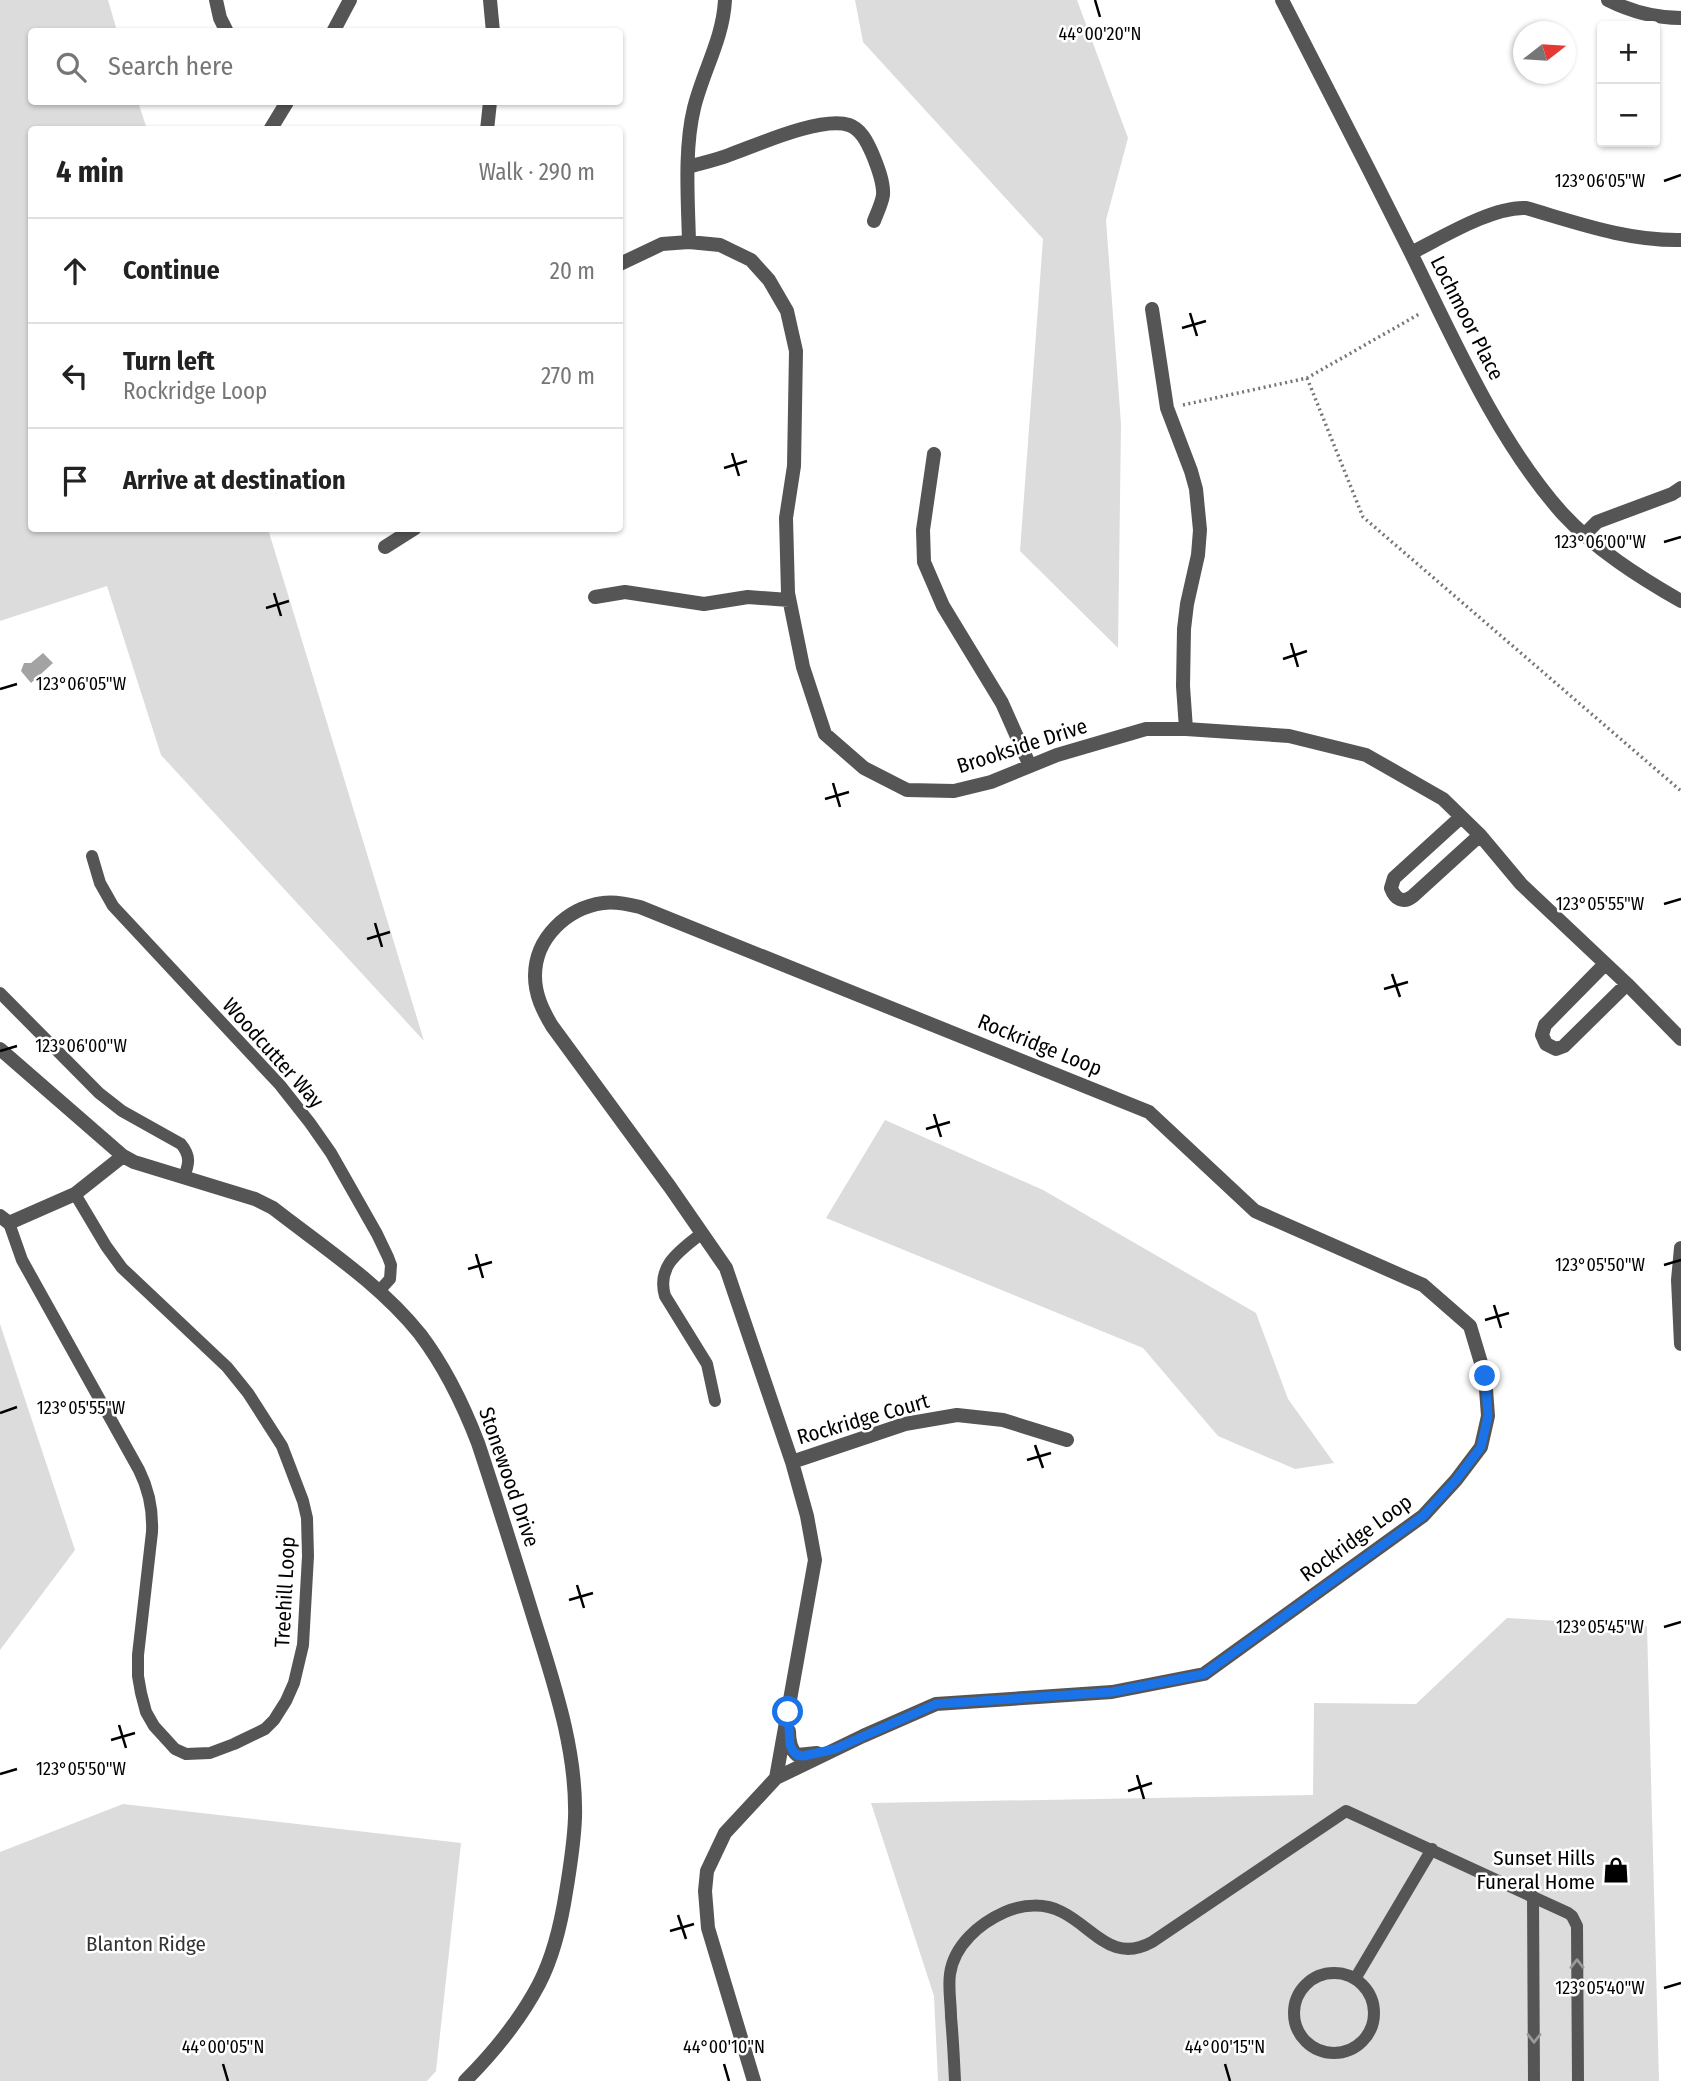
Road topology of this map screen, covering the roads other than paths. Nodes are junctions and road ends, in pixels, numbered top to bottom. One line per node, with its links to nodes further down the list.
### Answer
1 (216, 0): 8 (street)
2 (350, 0): 9 (street)
3 (490, 0): 10 (street)
4 (725, 0): 15 (street)
5 (1282, 0): 19 (street, Lochmoor Place)
6 (1608, 0): 7 (street)
7 (1681, 18)
8 (225, 28)
9 (335, 28)
10 (492, 28)
11 (285, 105): 13 (street)
12 (490, 105): 14 (street)
13 (272, 126)
14 (487, 126)
15 (688, 167): 16 (street); 18 (street)
16 (874, 220)
17 (1681, 240): 19 (street)
18 (689, 242): 20 (street, Brookside Drive); 28 (street, Brookside Drive)
19 (1411, 253): 25 (street, Lochmoor Place)
20 (623, 263)
21 (1152, 309): 30 (street)
22 (934, 454): 31 (street)
23 (1681, 488): 25 (street)
24 (409, 532): 26 (street)
25 (1586, 534): 29 (street, Lochmoor Place)
26 (385, 547)
27 (595, 597): 28 (street)
28 (789, 600): 31 (street, Brookside Drive)
29 (1681, 601)
30 (1186, 729): 31 (street, Brookside Drive); 32 (street, Brookside Drive)
31 (1030, 766)
32 (1461, 817): 33 (street, Brookside Drive); 33 (street)
33 (1480, 835): 35 (street, Brookside Drive)
34 (92, 856): 46 (lane, Woodcutter Way)
35 (1605, 964): 36 (street, Brookside Drive); 36 (street)
36 (1627, 984): 38 (street, Brookside Drive)
37 (0, 993): 41 (lane)
38 (1681, 1039)
39 (0, 1049): 40 (street, Stonewood Drive)
40 (123, 1156): 41 (street, Stonewood Drive); 42 (street)
41 (184, 1177): 46 (street, Stonewood Drive)
42 (75, 1194): 43 (street); 43 (lane, Treehill Loop)
43 (5, 1219)
44 (702, 1233): 48 (lane); 50 (street, Rockridge Loop); 52 (street, Rockridge Loop)
45 (1681, 1248): 47 (street)
46 (379, 1291): 57 (street, Stonewood Drive)
47 (1681, 1344)
48 (715, 1401)
49 (1067, 1440): 50 (street, Rockridge Court)
50 (792, 1462): 51 (street, Rockridge Loop)
51 (788, 1712): 52 (street); 53 (street, Rockridge Loop)
52 (835, 1749): 53 (street, Rockridge Loop)
53 (776, 1777): 58 (street)
54 (1432, 1849): 55 (lane); 56 (lane); 59 (lane)
55 (1533, 1896): 60 (lane, one-way to 60); 61 (lane, one-way to 55)
56 (1354, 1979): 56 (lane)
57 (465, 2081)
58 (754, 2081)
59 (955, 2081)
60 (1534, 2081)
61 (1578, 2081)

